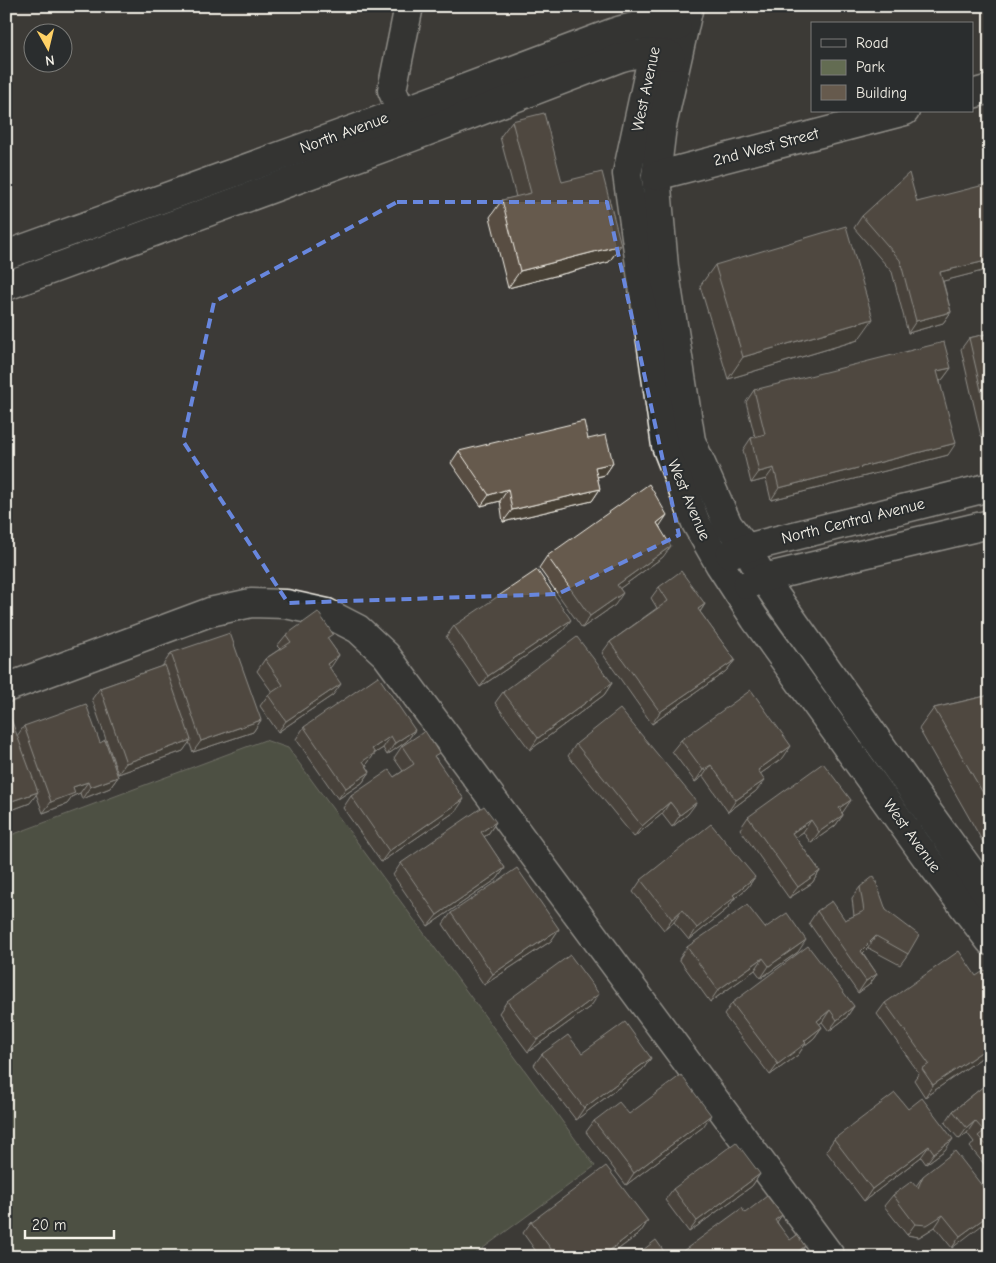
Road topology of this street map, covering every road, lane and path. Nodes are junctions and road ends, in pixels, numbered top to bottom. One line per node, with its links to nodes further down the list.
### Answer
1 (409, 6): 6 (street)
2 (674, 16): 3 (street, West Avenue); 6 (street, North Avenue)
3 (665, 55): 8 (street, North Avenue); 9 (street, West Avenue); 15 (street, West Avenue)
4 (990, 89): 5 (street)
5 (974, 93)
6 (402, 112): 8 (street); 10 (street, North Avenue)
7 (901, 112): 9 (street, 2nd West Street)
8 (412, 137): 11 (street, North Avenue)
9 (656, 176): 14 (street, West Avenue)
10 (6, 255)
11 (6, 286)
12 (990, 487): 14 (street, North Central Avenue)
13 (990, 524): 16 (street, North Central Avenue)
14 (746, 548): 15 (street, North Central Avenue); 16 (street, West Avenue)
15 (716, 558): 17 (street, West Avenue)
16 (763, 578): 17 (street, North Central Avenue); 19 (street, West Avenue)
17 (736, 590): 20 (street, West Avenue)
18 (6, 688): 21 (street)
19 (990, 898)
20 (990, 941)
21 (831, 1257)

